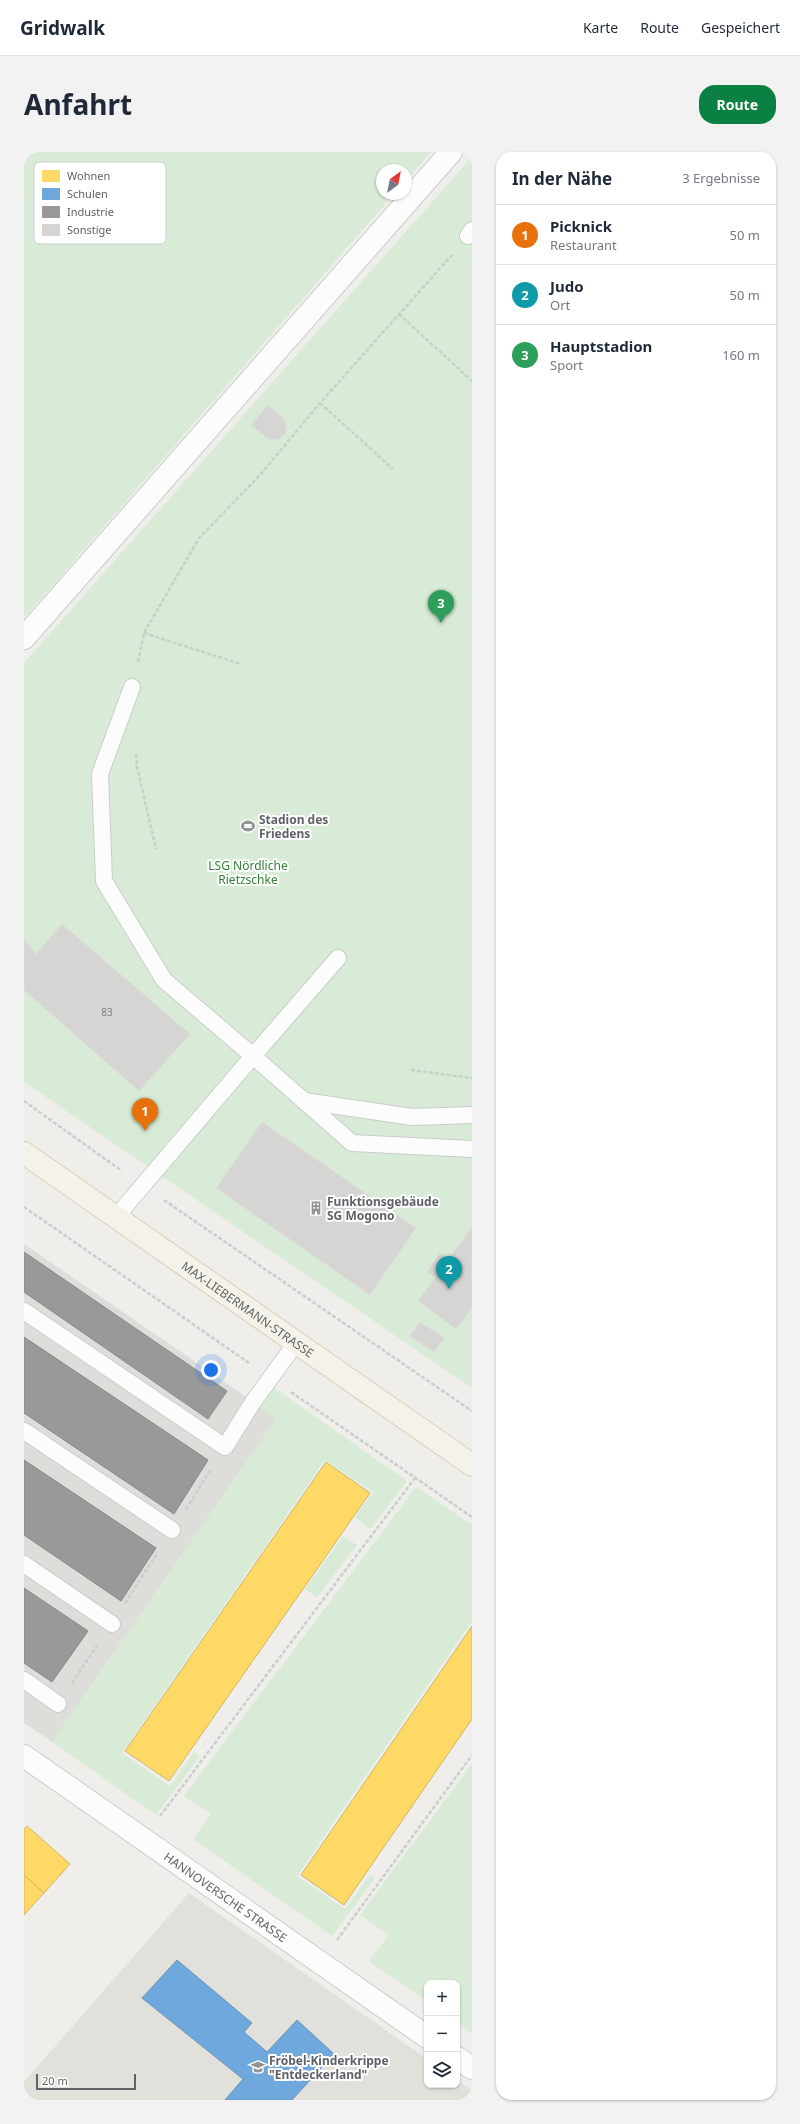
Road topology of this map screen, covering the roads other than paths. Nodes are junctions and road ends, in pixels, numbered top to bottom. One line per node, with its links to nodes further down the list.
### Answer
1 (451, 152): 2 (street)
2 (24, 638)
3 (132, 687): 5 (lane)
4 (338, 958): 5 (lane)
5 (253, 1056): 6 (lane); 10 (lane)
6 (304, 1101): 7 (lane); 8 (lane)
7 (472, 1115)
8 (472, 1149)
9 (24, 1153): 10 (main road, MAX-LIEBERMANN-STRASSE)
10 (116, 1217): 12 (main road, MAX-LIEBERMANN-STRASSE)
11 (24, 1310): 12 (lane)
12 (296, 1343): 14 (main road, MAX-LIEBERMANN-STRASSE)
13 (24, 1431): 15 (lane)
14 (472, 1465)
15 (172, 1530)
16 (24, 1564): 17 (lane)
17 (112, 1624)
18 (24, 1680): 19 (lane)
19 (58, 1704)
20 (24, 1756): 21 (street, HANNOVERSCHE STRASSE)
21 (424, 2035)
22 (460, 2060): 23 (street)
23 (472, 2068)

